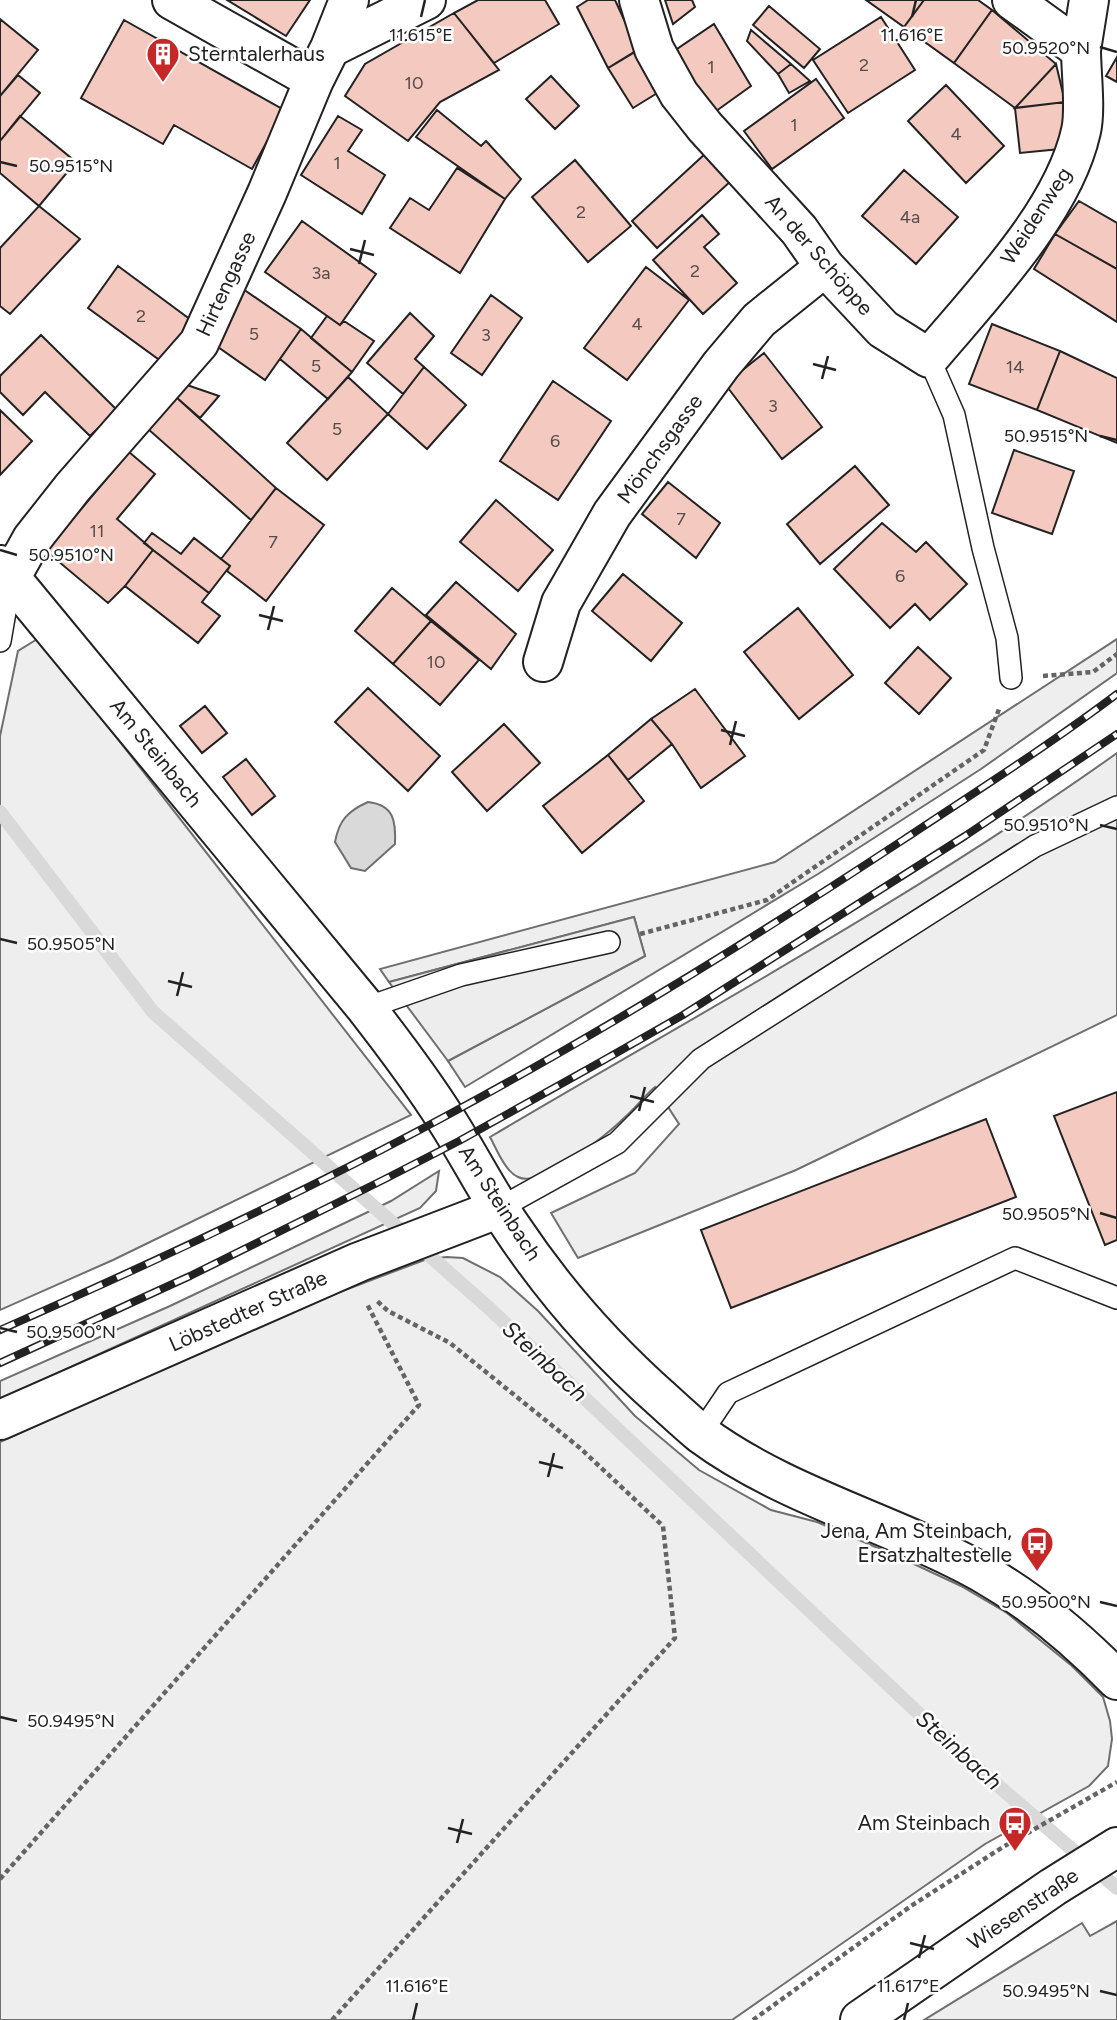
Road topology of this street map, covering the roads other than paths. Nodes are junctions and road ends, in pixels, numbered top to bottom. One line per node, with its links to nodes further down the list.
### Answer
1 (172, 0): 8 (street)
2 (349, 0): 8 (street, Hirtengasse)
3 (426, 0): 8 (street)
4 (639, 0): 9 (street, An der Schöppe)
5 (1089, 0): 7 (street, Weidenweg)
6 (1016, 1): 7 (street)
7 (1081, 50): 10 (street, Weidenweg)
8 (322, 64): 11 (street, Hirtengasse)
9 (825, 267): 10 (street, An der Schöppe); 13 (street, Mönchsgasse)
10 (929, 358): 14 (lane)
11 (6, 571): 12 (lane); 17 (street, Am Steinbach)
12 (0, 641)
13 (543, 663)
14 (1011, 678)
15 (1117, 807): 18 (lane)
16 (608, 942): 17 (lane)
17 (366, 1008): 18 (street, Am Steinbach)
18 (499, 1208): 20 (street, Löbstedter Straße); 21 (street, Am Steinbach)
19 (1117, 1298): 21 (lane)
20 (0, 1420)
21 (701, 1433): 22 (street, Am Steinbach)
22 (1117, 1680)
23 (1113, 1849): 24 (street, Wiesenstraße)
24 (860, 2020)

